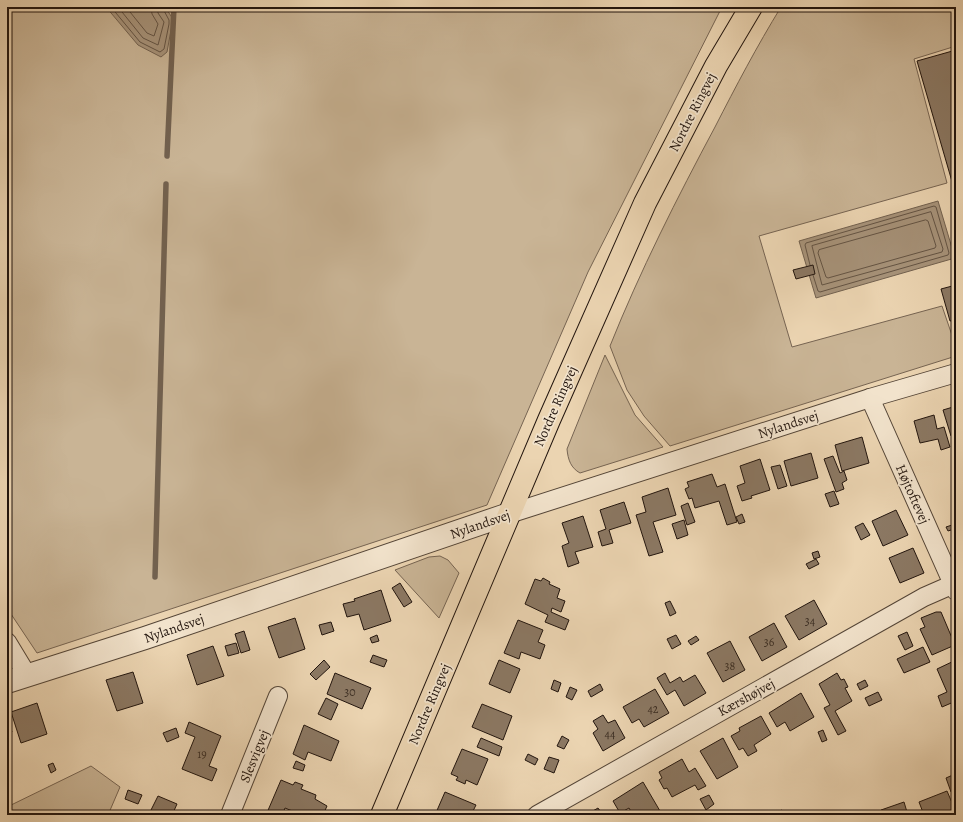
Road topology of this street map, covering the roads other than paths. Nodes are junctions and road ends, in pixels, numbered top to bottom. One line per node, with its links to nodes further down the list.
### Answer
1 (751, 7): 4 (main road, Nordre Ringvej)
2 (956, 373): 3 (street, Nylandsvej)
3 (870, 398): 4 (street, Nylandsvej); 5 (street, Højtoftevej)
4 (509, 514): 7 (street, Nylandsvej); 11 (main road, Nordre Ringvej)
5 (955, 586): 12 (street, Kærshøjvej)
6 (7, 642): 7 (street)
7 (28, 675): 8 (street, Nylandsvej)
8 (7, 682)
9 (278, 696): 10 (street, Slesvigvej)
10 (230, 815)
11 (382, 815)
12 (537, 815)

